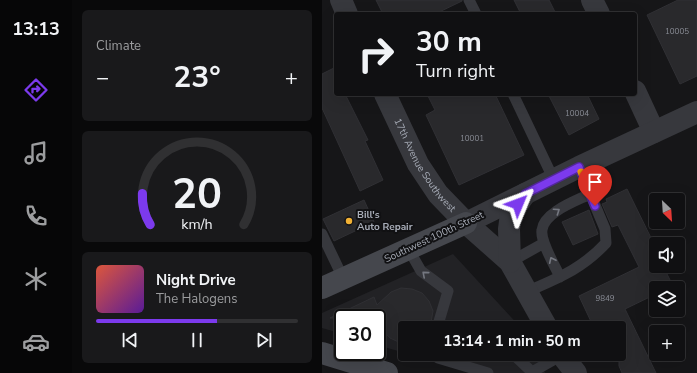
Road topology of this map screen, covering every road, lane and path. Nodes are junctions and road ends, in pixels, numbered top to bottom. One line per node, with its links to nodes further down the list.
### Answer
1 (341, 0): 4 (street)
2 (469, 0): 5 (lane)
3 (592, 0): 6 (street)
4 (346, 12)
5 (475, 12)
6 (598, 12)
7 (637, 95): 11 (street)
8 (386, 96): 16 (street, 17th Avenue Southwest)
9 (514, 96): 13 (lane)
10 (697, 112): 11 (street, Southwest 100th Street)
11 (654, 132): 12 (street, Southwest 100th Street)
12 (579, 167): 13 (street, Southwest 100th Street); 15 (lane)
13 (554, 180): 14 (street, Southwest 100th Street)
14 (525, 194): 16 (street, Southwest 100th Street); 20 (street, 17th Avenue Southwest)
15 (590, 194): 18 (lane, one-way to 15); 21 (lane)
16 (466, 223): 19 (street, Southwest 100th Street); 20 (street, 17th Avenue Southwest)
17 (322, 234): 22 (lane)
18 (544, 243): 20 (lane); 21 (lane, one-way to 18)
19 (409, 250): 22 (street, Southwest 100th Street); 25 (lane, one-way to 19)
20 (510, 262): 24 (street, 17th Avenue Southwest)
21 (560, 277): 24 (lane)
22 (343, 278): 23 (street, Southwest 100th Street)
23 (322, 288)
24 (526, 292): 26 (street, 17th Avenue Southwest)
25 (439, 321)
26 (543, 321)
27 (322, 353): 31 (street)
28 (448, 361): 33 (lane)
29 (520, 361): 34 (lane)
30 (561, 361): 34 (lane); 35 (street)
31 (366, 370): 32 (street)
32 (387, 373)
33 (488, 373)
34 (531, 373)
35 (576, 373)

